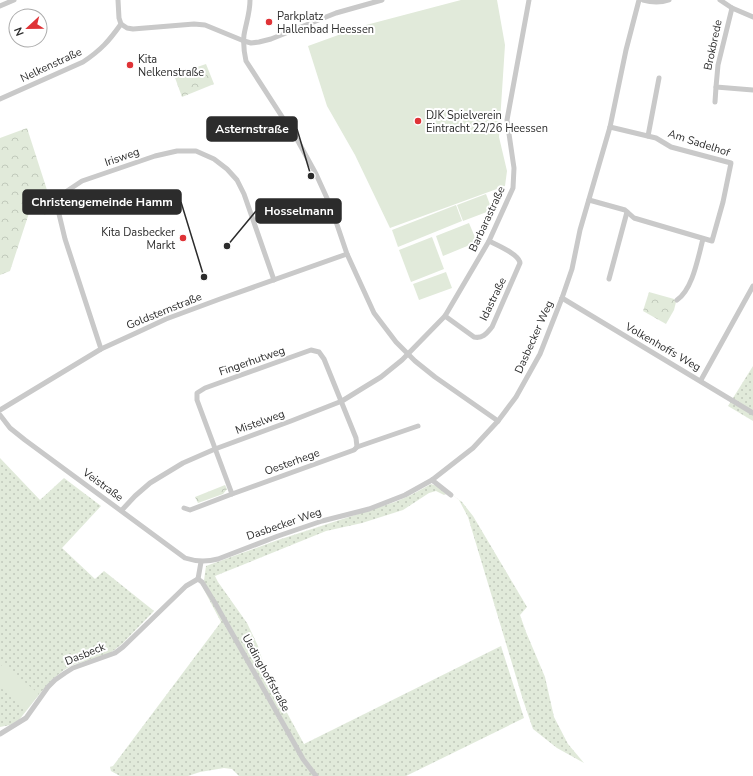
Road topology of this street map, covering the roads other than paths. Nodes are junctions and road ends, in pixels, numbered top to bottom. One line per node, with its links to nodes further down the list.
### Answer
1 (14, 0): 10 (street)
2 (118, 0): 13 (street)
3 (250, 0): 14 (street)
4 (382, 0): 14 (street)
5 (529, 0): 25 (street, Barbarastraße)
6 (638, 0): 20 (street, Dasbecker Weg)
7 (643, 0): 8 (street)
8 (669, 0)
9 (720, 0): 11 (street)
10 (0, 6)
11 (732, 8): 12 (street); 16 (street, Brokbrede)
12 (753, 17)
13 (121, 24): 14 (street); 18 (street, Nelkenstraße)
14 (244, 41): 26 (street)
15 (660, 78): 21 (street)
16 (716, 87): 17 (street, Brokbrede); 19 (street, Brokbrede)
17 (753, 90)
18 (0, 99)
19 (715, 102)
20 (610, 127): 21 (street, Am Sadelhof); 22 (street, Dasbecker Weg)
21 (648, 136): 24 (street, Am Sadelhof)
22 (589, 200): 23 (street); 30 (street, Dasbecker Weg)
23 (627, 212): 24 (street); 27 (street)
24 (703, 239): 31 (street)
25 (489, 241): 32 (street, Barbarastraße); 32 (street, Idastraße)
26 (348, 254): 28 (street, Goldsternstraße); 34 (street)
27 (609, 279)
28 (274, 280): 33 (street, Goldsternstraße); 33 (street, Irisweg)
29 (753, 286): 35 (street)
30 (562, 298): 35 (street, Volkenhoffs Weg); 40 (street, Dasbecker Weg)
31 (677, 300)
32 (445, 316): 34 (street, Barbarastraße)
33 (101, 349): 37 (street, Goldsternstraße)
34 (408, 354): 36 (street, Mistelweg); 40 (street)
35 (701, 380): 38 (street, Volkenhoffs Weg)
36 (342, 401): 42 (street); 43 (street, Mistelweg); 43 (street, Fingerhutweg)
37 (0, 410)
38 (753, 413)
39 (0, 415): 48 (street, Veistraße)
40 (498, 421): 44 (street, Dasbecker Weg)
41 (418, 426): 42 (street, Oesterhege)
42 (357, 447): 45 (street, Oesterhege)
43 (215, 449): 45 (street); 48 (street, Mistelweg)
44 (432, 480): 46 (street); 49 (street, Dasbecker Weg)
45 (232, 494): 47 (street, Oesterhege)
46 (451, 495)
47 (184, 508)
48 (122, 510): 49 (street, Veistraße)
49 (200, 562): 50 (street)
50 (198, 579): 51 (street, Dasbeck); 53 (street, Uedinghoffstraße)
51 (2, 731): 52 (street, Dasbeck)
52 (0, 734)
53 (316, 776)

